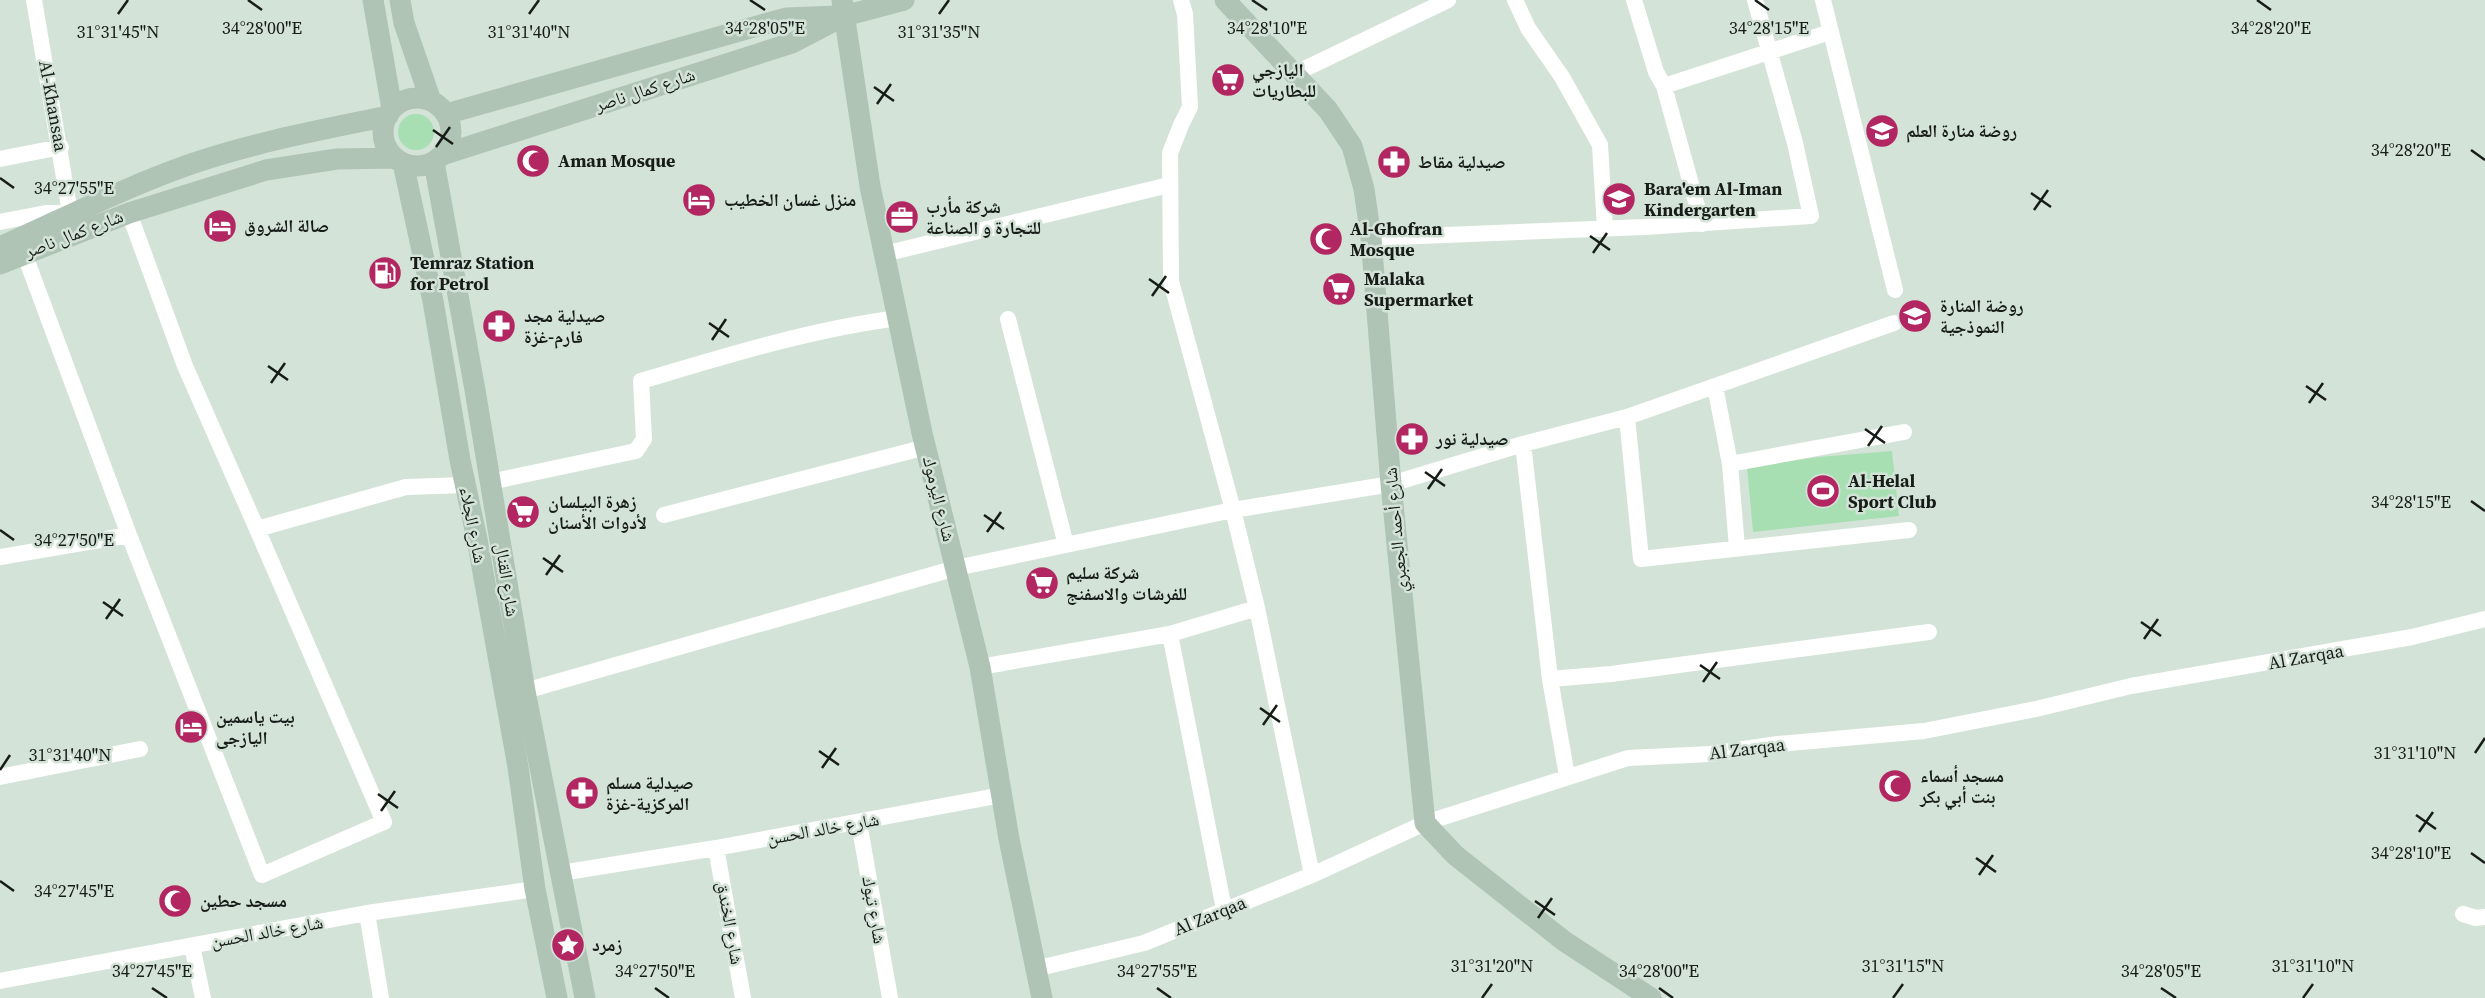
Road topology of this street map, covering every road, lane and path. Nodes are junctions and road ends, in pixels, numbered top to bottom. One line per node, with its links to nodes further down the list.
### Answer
1 (34, 0): 19 (street, Al-Khansaa)
2 (373, 0): 18 (street)
3 (400, 0): 17 (street)
4 (904, 0): 12 (street, شارع كمال ناصر)
5 (1181, 0): 23 (street)
6 (1225, 0): 15 (street, شارع أحمد الجعبري)
7 (1448, 0): 15 (street)
8 (1515, 0): 28 (street)
9 (1634, 0): 16 (street)
10 (1755, 0): 14 (street)
11 (1823, 0): 13 (street)
12 (843, 8): 17 (street, شارع كمال ناصر); 20 (street, شارع كمال ناصر); 32 (street, شارع اليرموك)
13 (1830, 32): 14 (street); 34 (street)
14 (1769, 50): 16 (street); 27 (street)
15 (1294, 75): 29 (street, شارع أحمد الجعبري)
16 (1664, 86): 27 (street)
17 (439, 108): 18 (street); 20 (street)
18 (390, 113): 22 (street); 24 (street, شارع كمال ناصر)
19 (61, 147): 21 (street); 24 (street, Al-Khansaa)
20 (438, 158): 22 (street); 44 (street, شارع القنال)
21 (0, 159)
22 (399, 160): 25 (street, شارع كمال ناصر); 46 (street, شارع الجلاء)
23 (1169, 185): 32 (street); 47 (street)
24 (70, 213): 26 (street); 30 (street, شارع كمال ناصر)
25 (129, 213): 31 (street, شارع كمال ناصر); 49 (street)
26 (0, 222)
27 (1702, 224): 28 (street)
28 (1605, 229): 29 (street)
29 (1371, 238): 45 (street, شارع أحمد الجعبري)
30 (0, 247)
31 (24, 253): 33 (street, شارع كمال ناصر); 51 (street)
32 (884, 254): 35 (street, شارع اليرموك)
33 (0, 264)
34 (1895, 290)
35 (899, 317): 42 (street, شارع اليرموك); 44 (street)
36 (1008, 319): 52 (street)
37 (1894, 323): 38 (street)
38 (1715, 386): 39 (street); 43 (street)
39 (1627, 417): 41 (street); 53 (street)
40 (1904, 432): 43 (street)
41 (1523, 444): 45 (street); 61 (street)
42 (926, 447): 48 (street); 55 (street, شارع اليرموك)
43 (1730, 464): 53 (street)
44 (490, 482): 62 (street, شارع القنال)
45 (1391, 484): 47 (street); 68 (street, شارع أحمد الجعبري)
46 (465, 485): 49 (street); 72 (street, شارع الجلاء)
47 (1233, 510): 52 (street); 56 (street)
48 (664, 515)
49 (257, 529): 51 (street)
50 (1909, 530): 53 (street)
51 (129, 535): 54 (street)
52 (1066, 545): 55 (street)
53 (1737, 548)
54 (0, 557)
55 (956, 568): 60 (street, شارع اليرموك); 62 (street)
56 (1257, 608): 59 (street); 71 (street)
57 (2485, 619): 64 (street, Al Zarqaa)
58 (1929, 632): 61 (street)
59 (1170, 634): 60 (street); 73 (street)
60 (980, 667): 66 (street, شارع اليرموك)
61 (1550, 679): 64 (street)
62 (525, 691): 70 (street, شارع القنال)
63 (140, 749): 65 (street)
64 (1567, 776): 68 (street, Al Zarqaa)
65 (0, 777)
66 (1002, 795): 67 (street, شارع خالد الحسن); 78 (street, شارع اليرموك)
67 (859, 823): 69 (street, شارع خالد الحسن); 85 (street, شارع تبوك)
68 (1425, 823): 71 (street, Al Zarqaa); 87 (street)
69 (716, 848): 70 (street, شارع خالد الحسن); 84 (street, شارع الخندق)
70 (561, 873): 83 (street, شارع القنال)
71 (1312, 875): 73 (street, Al Zarqaa)
72 (535, 889): 74 (street, شارع خالد الحسن); 82 (street)
73 (1224, 909): 78 (street, Al Zarqaa)
74 (367, 914): 77 (street, شارع خالد الحسن); 81 (street)
75 (2463, 914): 76 (street)
76 (2485, 917)
77 (192, 946): 79 (street, شارع خالد الحسن); 80 (street)
78 (1035, 969): 86 (street, شارع اليرموك)
79 (0, 981)
80 (203, 998)
81 (381, 998)
82 (557, 998)
83 (585, 998)
84 (743, 998)
85 (890, 998)
86 (1042, 998)
87 (1651, 998)

